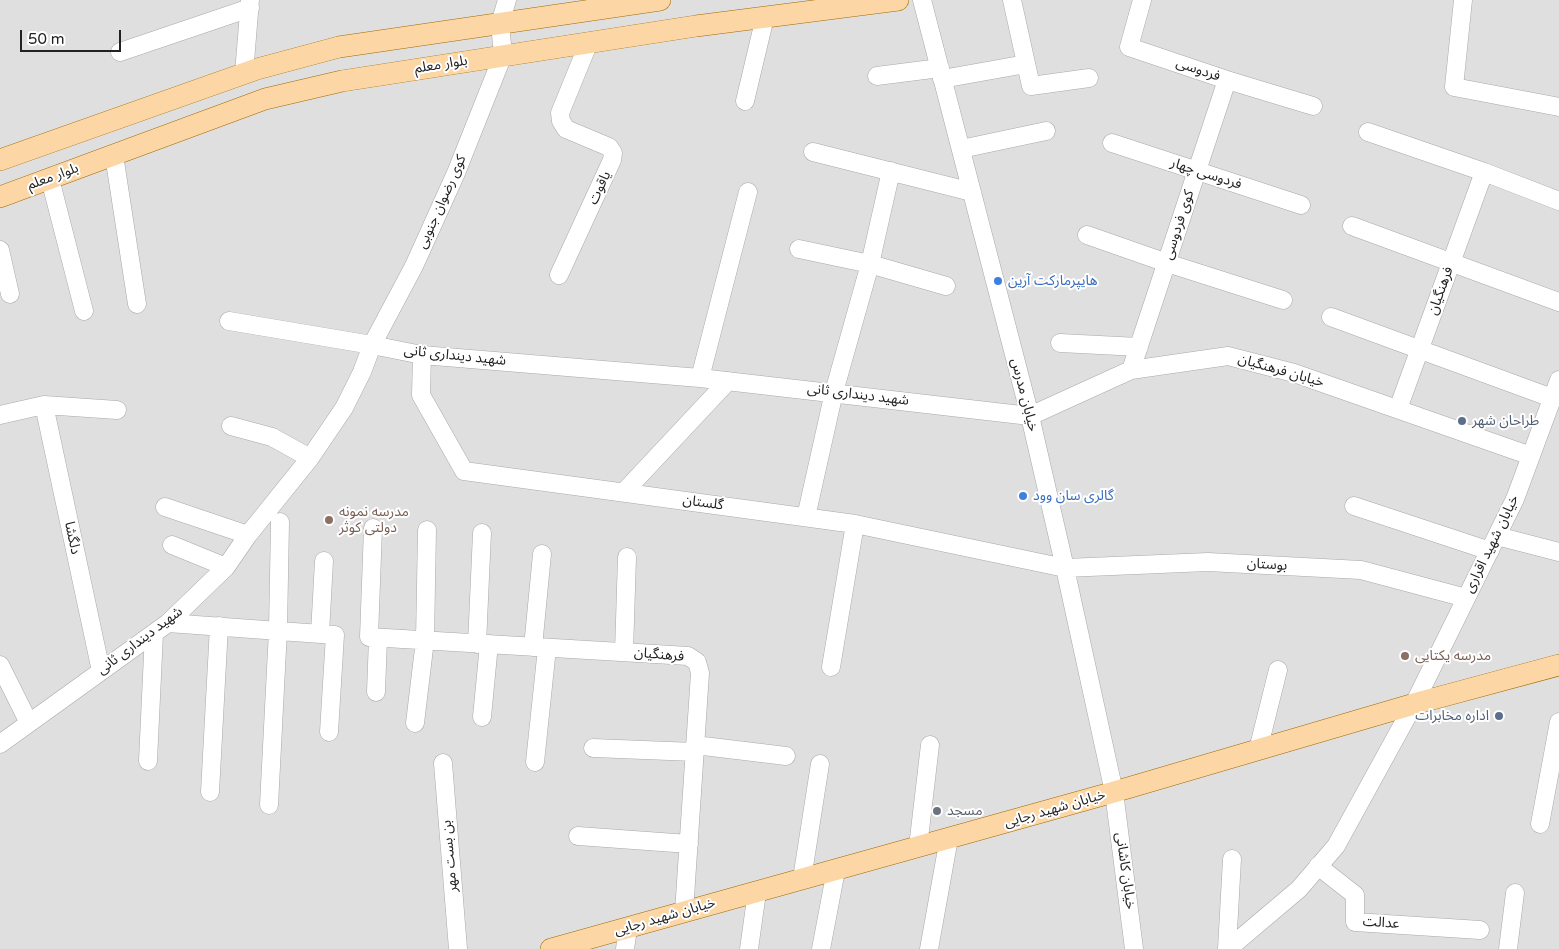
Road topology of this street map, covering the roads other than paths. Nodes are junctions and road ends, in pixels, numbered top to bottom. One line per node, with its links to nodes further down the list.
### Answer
1 (507, 0): 10 (street)
2 (660, 0): 10 (main road)
3 (898, 0): 9 (main road, بلوار معلم)
4 (922, 0): 15 (street, خیابان مدرس)
5 (1012, 0): 14 (street)
6 (1142, 0): 19 (street, فردوسی)
7 (1463, 0): 22 (street)
8 (250, 4): 12 (street); 16 (street)
9 (765, 17): 11 (main road, بلوار معلم); 20 (street)
10 (500, 24): 13 (street); 16 (main road)
11 (589, 42): 13 (main road, بلوار معلم); 46 (street, یاقوت)
12 (120, 52)
13 (503, 55): 28 (main road, بلوار معلم); 56 (street, کوی رضوان جنوبی)
14 (1026, 64): 15 (street); 18 (street)
15 (941, 73): 17 (street); 26 (street, خیابان مدرس)
16 (244, 74): 29 (main road)
17 (877, 76)
18 (1089, 78)
19 (1227, 80): 21 (street, فردوسی); 31 (street, کوی فردوسی)
20 (745, 102)
21 (1313, 106)
22 (1559, 107)
23 (1046, 131): 26 (street)
24 (1368, 132): 32 (street)
25 (1112, 143): 31 (street, فردوسی چهار)
26 (961, 149): 35 (street, خیابان مدرس)
27 (813, 152): 30 (street)
28 (114, 155): 33 (main road, بلوار معلم); 51 (street)
29 (0, 160)
30 (891, 171): 35 (street); 45 (street)
31 (1196, 171): 38 (street, فردوسی چهار); 43 (street, کوی فردوسی)
32 (1484, 172): 37 (street); 44 (street, فرهنگیان)
33 (50, 179): 36 (main road, بلوار معلم); 52 (street)
34 (748, 192): 61 (street)
35 (972, 192): 70 (street, خیابان مدرس)
36 (0, 197)
37 (1559, 201)
38 (1301, 204)
39 (1352, 226): 44 (street)
40 (1087, 235): 43 (street)
41 (799, 249): 45 (street)
42 (0, 250): 48 (street)
43 (1166, 263): 49 (street); 57 (street, کوی فردوسی)
44 (1451, 263): 50 (street); 58 (street, فرهنگیان)
45 (870, 264): 47 (street); 64 (street)
46 (559, 275)
47 (946, 286)
48 (10, 294)
49 (1283, 300)
50 (1559, 302)
51 (137, 304)
52 (84, 310)
53 (1331, 318): 58 (street)
54 (229, 321): 56 (street)
55 (1060, 343): 57 (street)
56 (372, 345): 59 (street, شهید دینداری ثانی); 74 (street, شهید دینداری ثانی)
57 (1139, 347): 60 (street, کوی فردوسی)
58 (1420, 349): 65 (street); 67 (street, فرهنگیان)
59 (422, 355): 61 (street, شهید دینداری ثانی); 75 (street, گلستان)
60 (1131, 370): 67 (street, خیابان فرهنگیان); 70 (street, خیابان فرهنگیان)
61 (700, 378): 63 (street, شهید دینداری ثانی)
62 (1559, 380): 65 (street, خیابان شهید اقراری)
63 (728, 381): 64 (street, شهید دینداری ثانی); 75 (street)
64 (834, 392): 70 (street, شهید دینداری ثانی); 78 (street)
65 (1552, 398): 72 (street, خیابان شهید اقراری)
66 (44, 405): 68 (street); 69 (street); 107 (street, دلگشا)
67 (1398, 409): 73 (street, خیابان فرهنگیان)
68 (117, 410)
69 (0, 415)
70 (1030, 416): 92 (street, خیابان مدرس)
71 (232, 426): 74 (street)
72 (1551, 429): 73 (street, خیابان شهید اقراری)
73 (1531, 456): 85 (street, خیابان شهید اقراری)
74 (310, 458): 84 (street, شهید دینداری ثانی)
75 (624, 492): 78 (street, گلستان)
76 (1354, 506): 85 (street)
77 (165, 507): 84 (street)
78 (806, 517): 80 (street, گلستان)
79 (280, 522): 96 (street)
80 (855, 524): 92 (street, گلستان); 105 (street)
81 (373, 528): 98 (street)
82 (427, 530): 99 (street)
83 (482, 534): 100 (street)
84 (248, 535): 91 (street, شهید دینداری ثانی)
85 (1493, 544): 87 (street); 93 (street, خیابان شهید اقراری)
86 (172, 545): 91 (street)
87 (1559, 552)
88 (542, 554): 101 (street)
89 (628, 557): 102 (street)
90 (324, 561): 97 (street)
91 (226, 567): 95 (street, شهید دینداری ثانی)
92 (1065, 568): 93 (street, بوستان); 126 (street, خیابان مدرس)
93 (1466, 598): 109 (street, خیابان شهید اقراری)
94 (219, 626): 95 (street); 96 (street); 125 (street)
95 (161, 628): 107 (street, شهید دینداری ثانی); 121 (street)
96 (278, 630): 97 (street); 127 (street)
97 (328, 634): 114 (street)
98 (374, 637): 99 (street, فرهنگیان); 108 (street)
99 (425, 640): 100 (street, فرهنگیان); 113 (street)
100 (483, 644): 101 (street, فرهنگیان); 110 (street)
101 (540, 648): 102 (street, فرهنگیان); 122 (street)
102 (624, 652): 118 (street, فرهنگیان)
103 (0, 665): 112 (street)
104 (1559, 665): 109 (main road, خیابان شهید رجایی)
105 (831, 667)
106 (1278, 670): 119 (street)
107 (101, 671): 112 (street, شهید دینداری ثانی)
108 (376, 692)
109 (1414, 704): 119 (main road, خیابان شهید رجایی); 134 (street)
110 (482, 717)
111 (1559, 722): 128 (street)
112 (29, 723): 115 (street, شهید دینداری ثانی)
113 (415, 723)
114 (329, 732)
115 (0, 744)
116 (930, 745): 132 (street)
117 (593, 748): 118 (street)
118 (695, 749): 120 (street); 131 (street, فرهنگیان)
119 (1258, 750): 126 (main road, خیابان شهید رجایی)
120 (786, 756)
121 (148, 761)
122 (535, 762)
123 (443, 763): 142 (street, بن بست مهر)
124 (820, 764): 136 (street)
125 (210, 792)
126 (1114, 792): 130 (main road, خیابان شهید رجایی); 148 (street, خیابان کاشانی)
127 (269, 805)
128 (1540, 824)
129 (578, 836): 131 (street)
130 (949, 838): 132 (main road, خیابان شهید رجایی); 147 (street)
131 (689, 844): 139 (street, فرهنگیان)
132 (918, 847): 135 (main road, خیابان شهید رجایی)
133 (1232, 860): 149 (street)
134 (1318, 866): 141 (street, عدالت); 149 (street)
135 (836, 870): 136 (main road, خیابان شهید رجایی); 146 (street)
136 (802, 879): 137 (main road, خیابان شهید رجایی)
137 (757, 892): 139 (main road, خیابان شهید رجایی); 145 (street)
138 (1515, 893): 150 (street)
139 (684, 912): 140 (main road, خیابان شهید رجایی)
140 (628, 928): 143 (main road, خیابان شهید رجایی); 144 (street)
141 (1480, 930)
142 (458, 949)
143 (551, 949)
144 (625, 949)
145 (749, 949)
146 (821, 949)
147 (929, 949)
148 (1134, 949)
149 (1228, 949)
150 (1508, 949)

